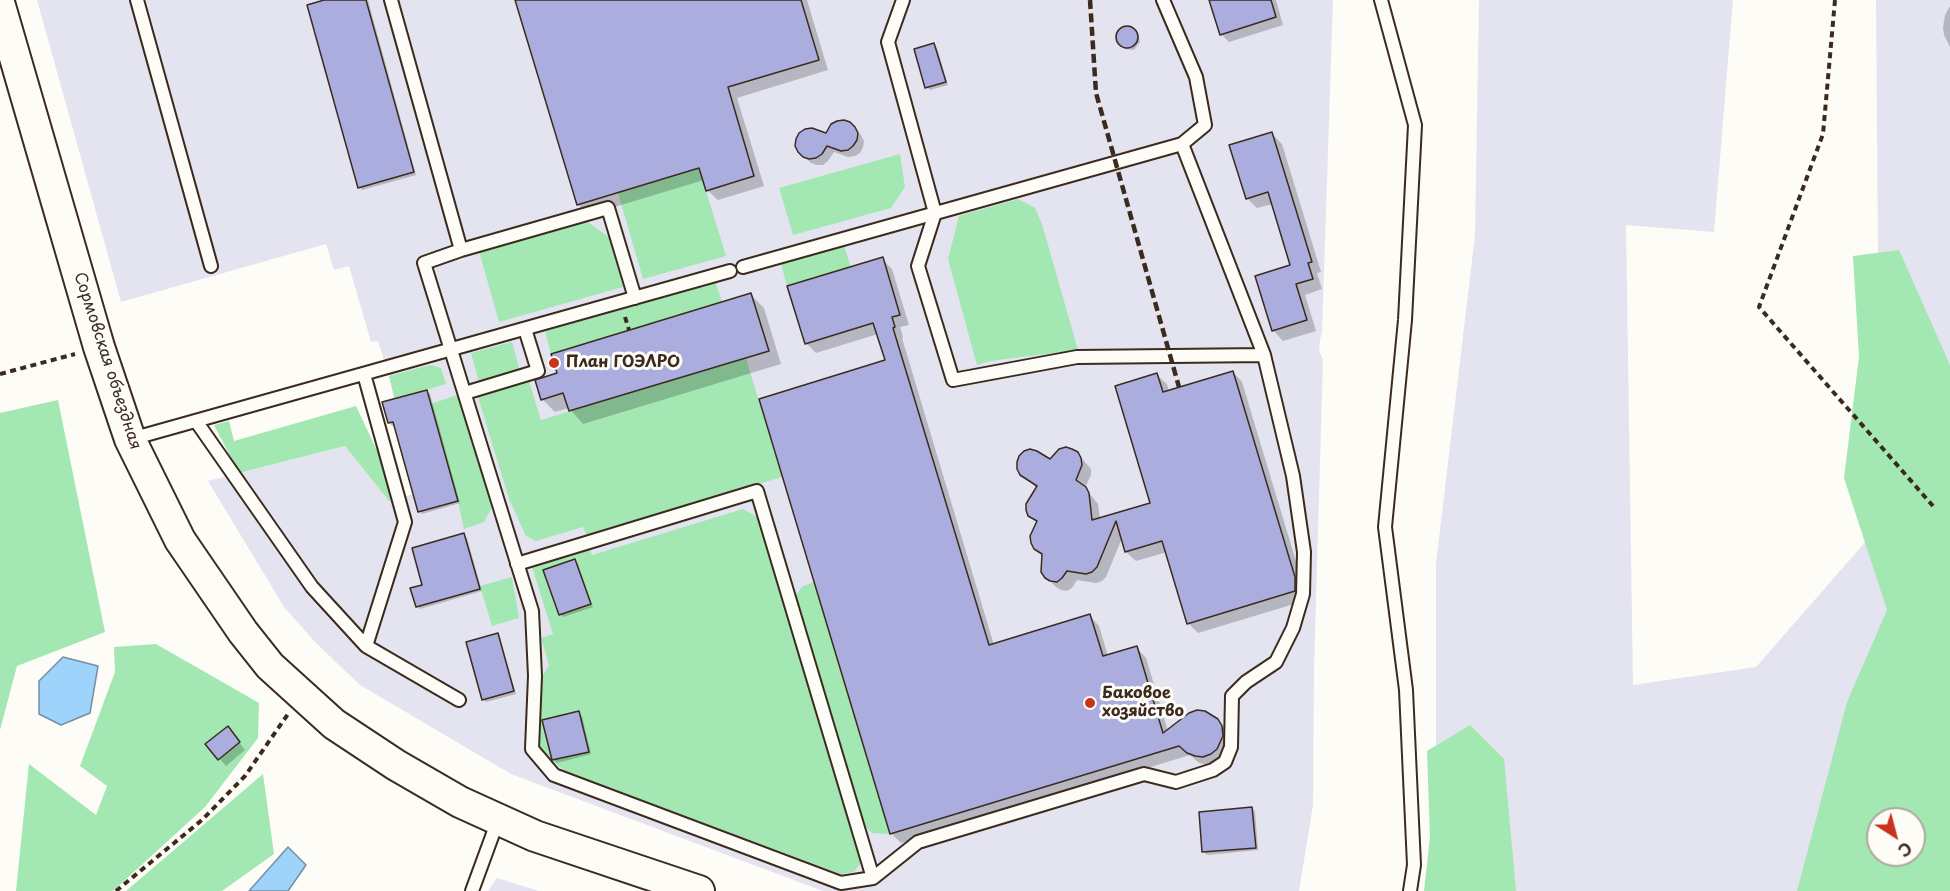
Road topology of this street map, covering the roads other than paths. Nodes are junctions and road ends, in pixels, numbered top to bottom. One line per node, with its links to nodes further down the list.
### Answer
1 (137, 0): 10 (lane)
2 (391, 0): 9 (lane)
3 (903, 0): 8 (lane)
4 (1163, 0): 7 (lane)
5 (1381, 0): 28 (lane)
6 (0, 6): 20 (street, Сормовская объездная)
7 (1182, 144): 8 (lane); 16 (lane)
8 (935, 213): 11 (lane); 16 (lane)
9 (461, 250): 13 (lane); 15 (lane)
10 (211, 266)
11 (743, 267)
12 (730, 271): 13 (lane)
13 (635, 298): 14 (lane)
14 (525, 329): 15 (lane); 18 (lane)
15 (451, 349): 17 (lane); 18 (lane)
16 (1264, 355): 25 (lane)
17 (364, 374): 19 (lane); 22 (lane)
18 (465, 393): 21 (lane)
19 (196, 421): 20 (lane); 22 (lane)
20 (130, 439): 24 (street, Сормовская объездная)
21 (517, 564): 25 (lane); 25 (lane)
22 (366, 646): 23 (lane)
23 (459, 700)
24 (498, 819): 26 (lane); 27 (street, Сормовская объездная)
25 (873, 878)
26 (472, 891)
27 (699, 891)
28 (1410, 891)

